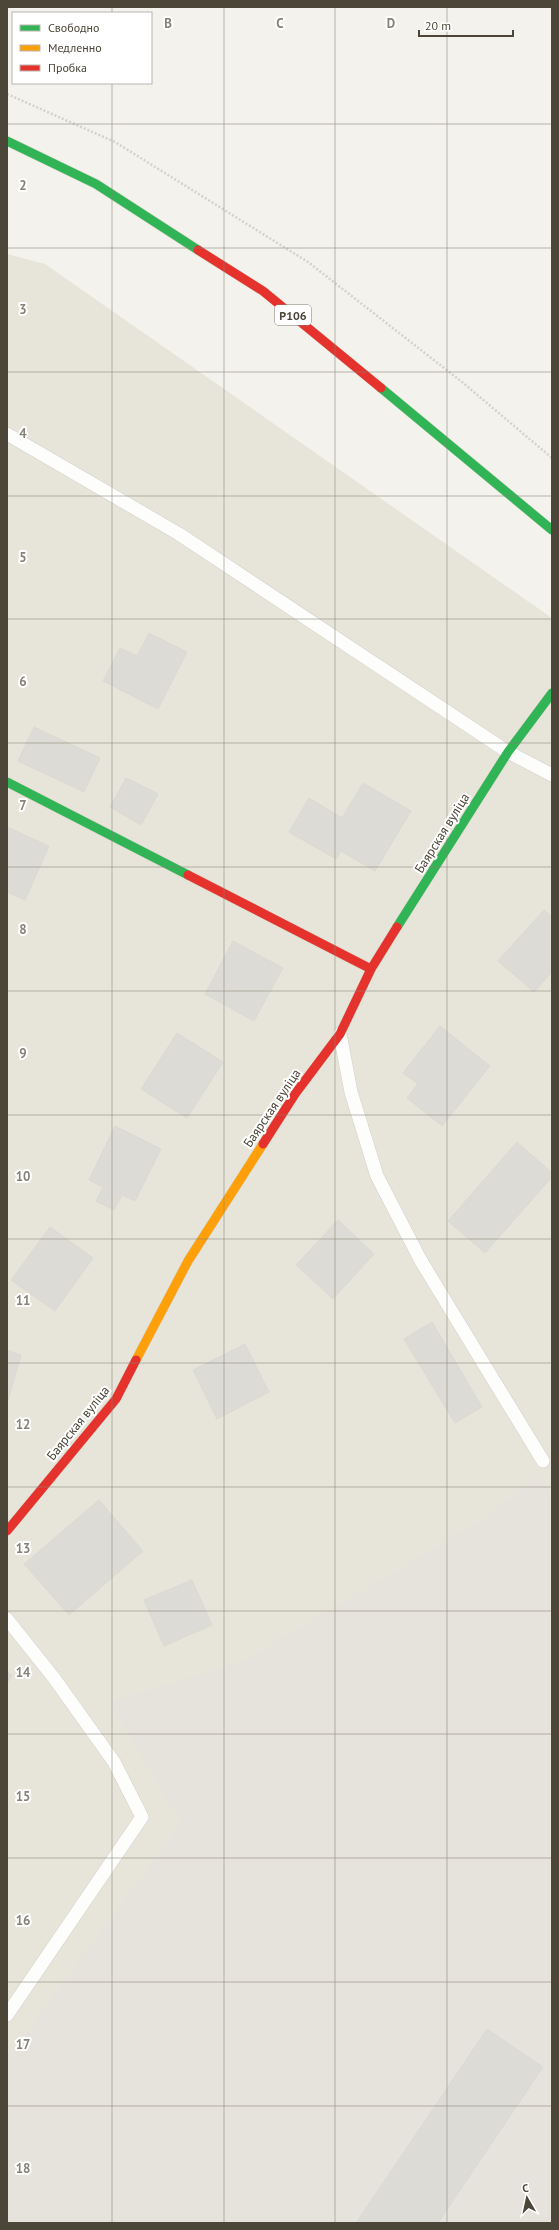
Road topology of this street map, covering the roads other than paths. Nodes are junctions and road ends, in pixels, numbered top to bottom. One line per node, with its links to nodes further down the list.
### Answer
1 (7, 140): 3 (street, Р106)
2 (7, 434): 5 (lane)
3 (550, 526)
4 (552, 693): 5 (street, Баярская вуліца)
5 (508, 752): 6 (lane); 8 (street, Баярская вуліца)
6 (552, 775)
7 (7, 782): 8 (street)
8 (371, 969): 9 (street, Баярская вуліца)
9 (340, 1034): 10 (lane); 11 (street, Баярская вуліца)
10 (543, 1461)
11 (7, 1531)
12 (7, 1619): 13 (lane)
13 (7, 2015)

